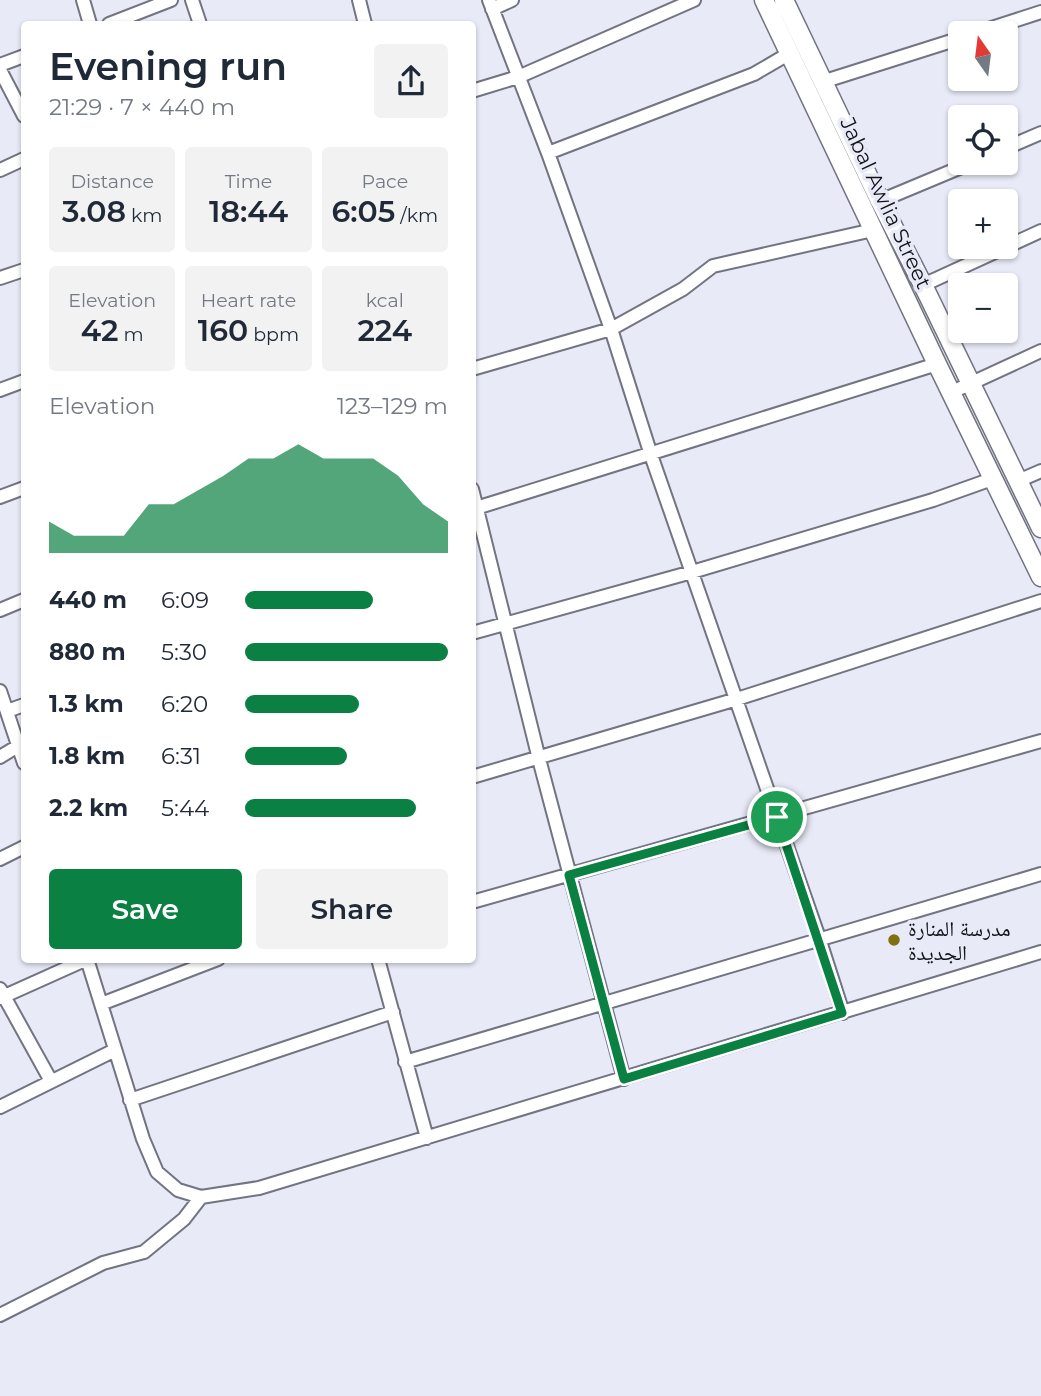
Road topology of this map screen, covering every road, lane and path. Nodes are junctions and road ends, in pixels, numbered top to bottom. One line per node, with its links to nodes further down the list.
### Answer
1 (83, 0): 11 (street)
2 (171, 0): 12 (street)
3 (192, 0): 13 (street)
4 (359, 0): 14 (street)
5 (512, 0): 9 (street)
6 (694, 0): 20 (street)
7 (764, 0): 17 (main road, Jabal Awlia Street)
8 (784, 0): 21 (main road, Jabal Awlia Street)
9 (490, 4): 20 (street)
10 (1041, 12): 15 (street)
11 (89, 21)
12 (117, 21)
13 (199, 21)
14 (364, 21)
15 (1013, 21)
16 (948, 42): 21 (street)
17 (790, 52): 26 (street); 31 (main road, Jabal Awlia Street)
18 (21, 58): 19 (street)
19 (0, 68): 23 (street)
20 (518, 77): 22 (street); 26 (street)
21 (822, 82): 30 (main road, Jabal Awlia Street)
22 (476, 90)
23 (21, 110)
24 (1041, 133): 25 (street)
25 (1018, 143)
26 (548, 153): 36 (street)
27 (21, 160): 28 (street)
28 (0, 170)
29 (948, 173): 30 (street)
30 (880, 201): 35 (main road, Jabal Awlia Street)
31 (873, 230): 36 (street); 38 (main road, Jabal Awlia Street)
32 (1041, 231): 35 (street)
33 (21, 271): 34 (street)
34 (0, 278)
35 (923, 285): 41 (main road, Jabal Awlia Street)
36 (611, 329): 39 (street); 44 (street)
37 (1041, 351): 41 (street)
38 (937, 365): 43 (main road, Jabal Awlia Street); 44 (street)
39 (476, 368)
40 (21, 382): 42 (street)
41 (970, 383): 43 (street); 47 (main road, Jabal Awlia Street)
42 (0, 390)
43 (950, 393): 46 (main road, Jabal Awlia Street)
44 (651, 454): 50 (street); 53 (street)
45 (1041, 471): 47 (street)
46 (992, 479): 53 (street); 54 (main road, Jabal Awlia Street)
47 (1018, 481): 52 (main road, Jabal Awlia Street)
48 (21, 489): 49 (street)
49 (0, 497)
50 (476, 508)
51 (476, 512): 58 (street)
52 (1041, 527)
53 (692, 572): 58 (street); 61 (street)
54 (1041, 577)
55 (21, 601): 57 (street)
56 (1041, 601): 61 (street)
57 (0, 610)
58 (505, 623): 59 (street); 68 (street)
59 (476, 632)
60 (0, 691): 63 (street)
61 (737, 699): 68 (street); 70 (street)
62 (21, 706): 63 (street)
63 (7, 711): 65 (street)
64 (1041, 741): 70 (street)
65 (18, 746): 66 (street); 67 (street)
66 (21, 754)
67 (0, 757)
68 (539, 759): 69 (street); 74 (street)
69 (476, 776)
70 (777, 817): 74 (street); 76 (street)
71 (21, 848): 72 (street)
72 (0, 859)
73 (1041, 874): 76 (street)
74 (569, 875): 75 (street); 83 (street)
75 (476, 901)
76 (819, 938): 83 (street); 86 (street)
77 (1041, 952): 86 (street)
78 (77, 963): 82 (street)
79 (88, 963): 84 (street)
80 (208, 963): 84 (street)
81 (380, 963): 85 (street)
82 (1, 994): 90 (street)
83 (605, 1003): 88 (street); 89 (street)
84 (101, 1004): 87 (street)
85 (393, 1012): 88 (street); 91 (street)
86 (842, 1013): 89 (street)
87 (115, 1050): 90 (street); 91 (street)
88 (405, 1062): 93 (street)
89 (624, 1079): 93 (street)
90 (51, 1081): 92 (street)
91 (130, 1100): 94 (street)
92 (0, 1107)
93 (428, 1138): 94 (street)
94 (201, 1197): 95 (street)
95 (0, 1315)

